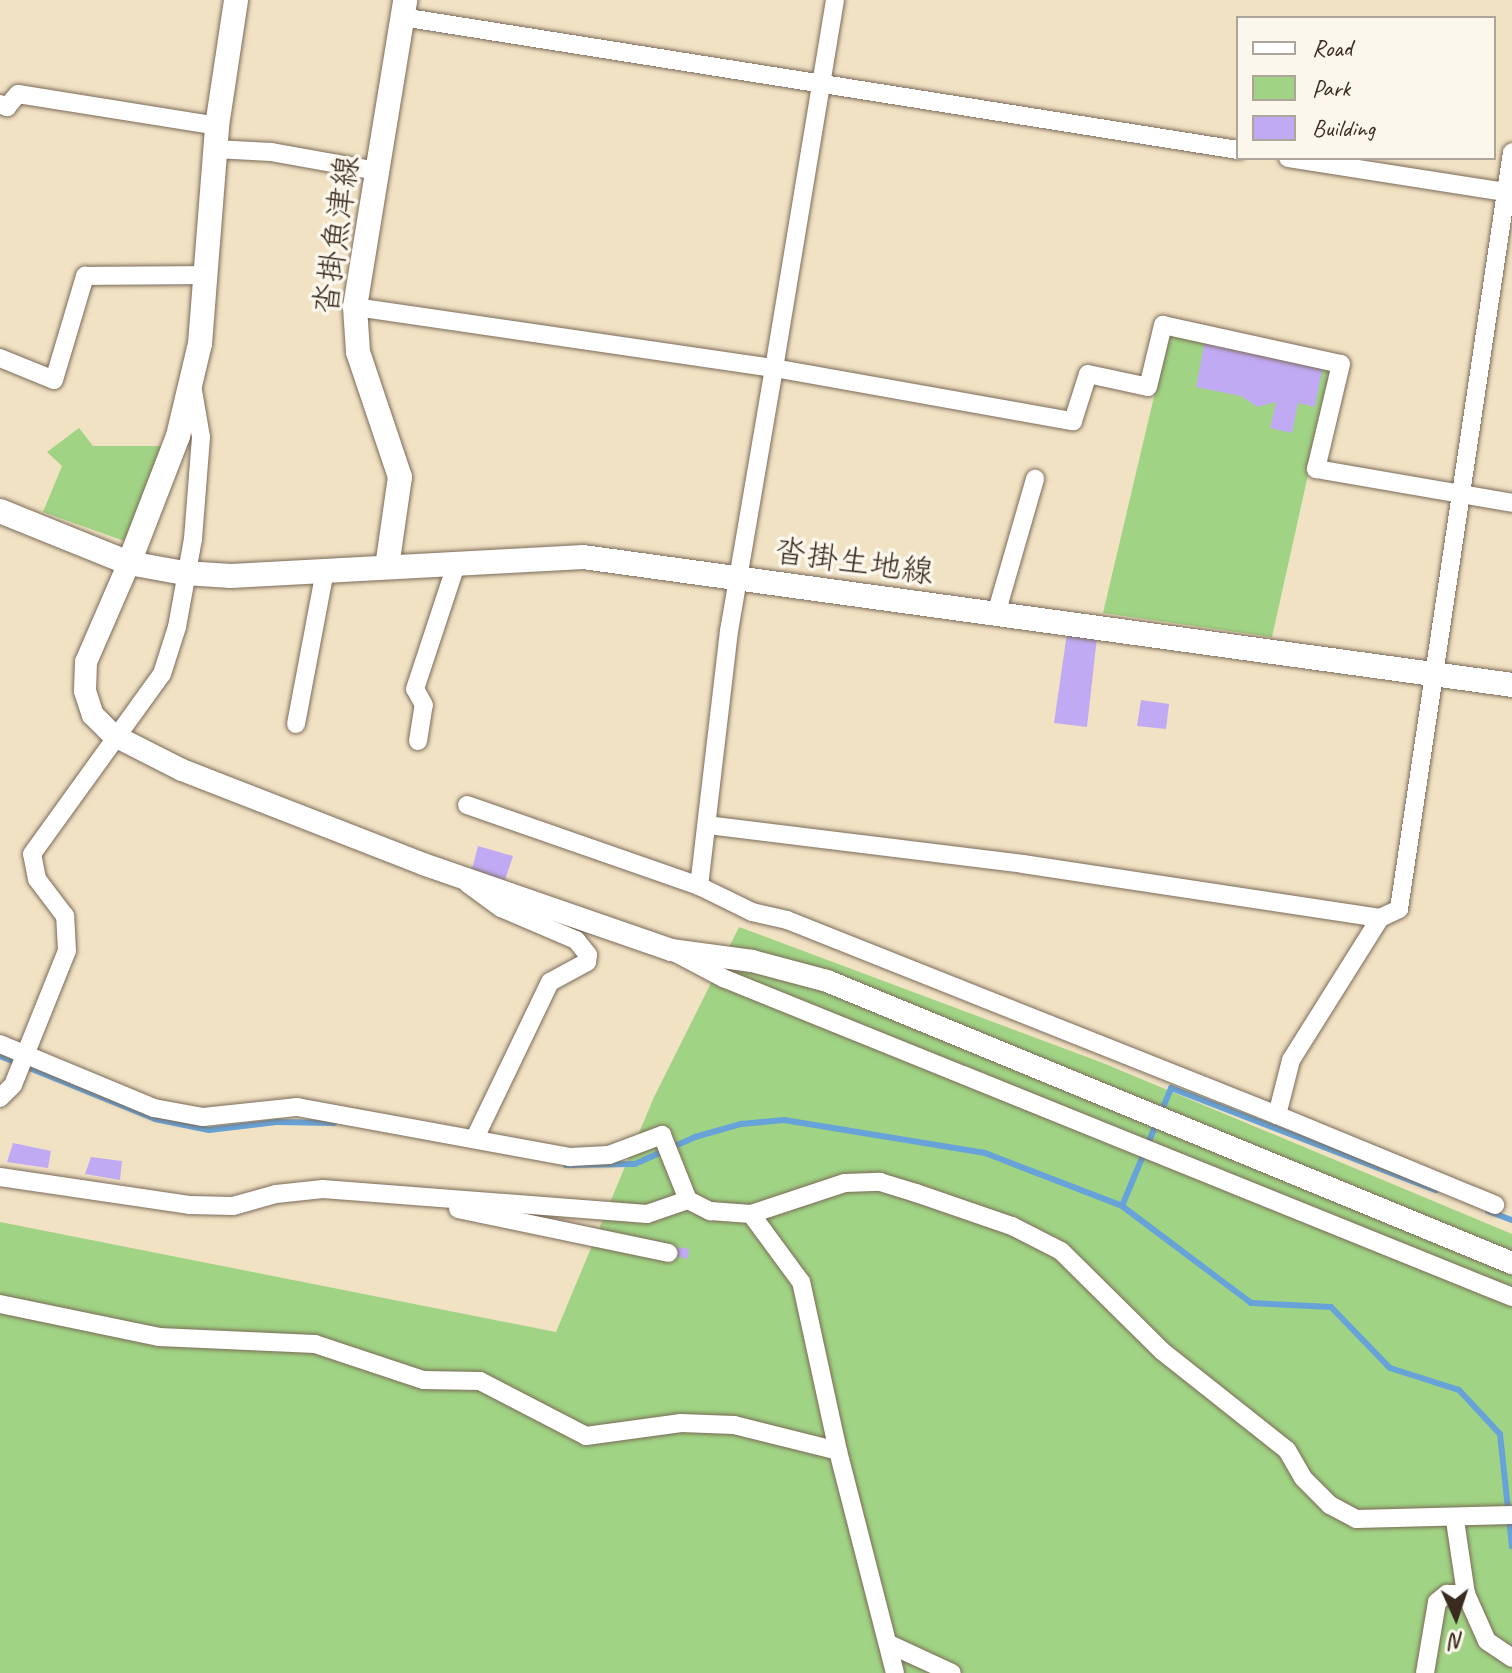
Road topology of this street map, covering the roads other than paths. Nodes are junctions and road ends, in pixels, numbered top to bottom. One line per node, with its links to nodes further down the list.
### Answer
1 (236, 0): 6 (main road)
2 (835, 0): 4 (street)
3 (403, 8): 4 (street); 10 (main road, 沓掛魚津線)
4 (821, 85): 7 (street); 15 (street)
5 (0, 104): 6 (street)
6 (216, 137): 10 (street); 12 (main road)
7 (1236, 150)
8 (1512, 152): 11 (street)
9 (1301, 160): 11 (street)
10 (377, 171): 13 (main road, 沓掛魚津線)
11 (1509, 193): 18 (street)
12 (204, 275): 14 (street); 16 (main road)
13 (355, 307): 15 (street); 23 (main road, 沓掛魚津線)
14 (0, 358)
15 (774, 368): 18 (street); 26 (street)
16 (192, 385): 22 (main road); 25 (street)
17 (1035, 479): 27 (street)
18 (1460, 494): 19 (street); 28 (street)
19 (1512, 503)
20 (0, 511): 22 (main road)
21 (457, 562): 23 (main road, 沓掛生地線); 26 (main road, 沓掛生地線); 32 (street)
22 (129, 563): 25 (main road); 31 (street)
23 (387, 567): 24 (main road, 沓掛生地線)
24 (325, 571): 25 (main road, 沓掛生地線); 30 (street)
25 (184, 573): 31 (street)
26 (737, 578): 27 (main road, 沓掛生地線); 34 (street)
27 (996, 614): 28 (main road, 沓掛生地線)
28 (1434, 675): 29 (main road, 沓掛生地線); 37 (street)
29 (1512, 685)
30 (296, 724)
31 (113, 735): 35 (street); 40 (street)
32 (418, 741)
33 (467, 805): 36 (street)
34 (707, 825): 36 (street); 37 (street)
35 (456, 876): 38 (street); 43 (street)
36 (699, 886): 42 (street)
37 (1380, 918): 42 (street)
38 (671, 950): 50 (street); 51 (street)
39 (0, 1044): 40 (street)
40 (26, 1054): 41 (street); 43 (street)
41 (0, 1098)
42 (1277, 1115): 47 (street)
43 (475, 1138): 46 (street)
44 (0, 1177): 45 (street)
45 (413, 1199): 46 (street); 49 (street)
46 (688, 1200): 48 (street)
47 (1495, 1205)
48 (751, 1214): 53 (street); 55 (street)
49 (668, 1253)
50 (1512, 1263)
51 (1512, 1297)
52 (0, 1304): 53 (street)
53 (838, 1451): 57 (street)
54 (1512, 1515): 55 (street)
55 (1455, 1520): 56 (street)
56 (1466, 1594): 58 (street); 61 (street)
57 (889, 1644): 59 (street); 60 (street)
58 (1512, 1658)
59 (895, 1673)
60 (952, 1673)
61 (1425, 1673)

